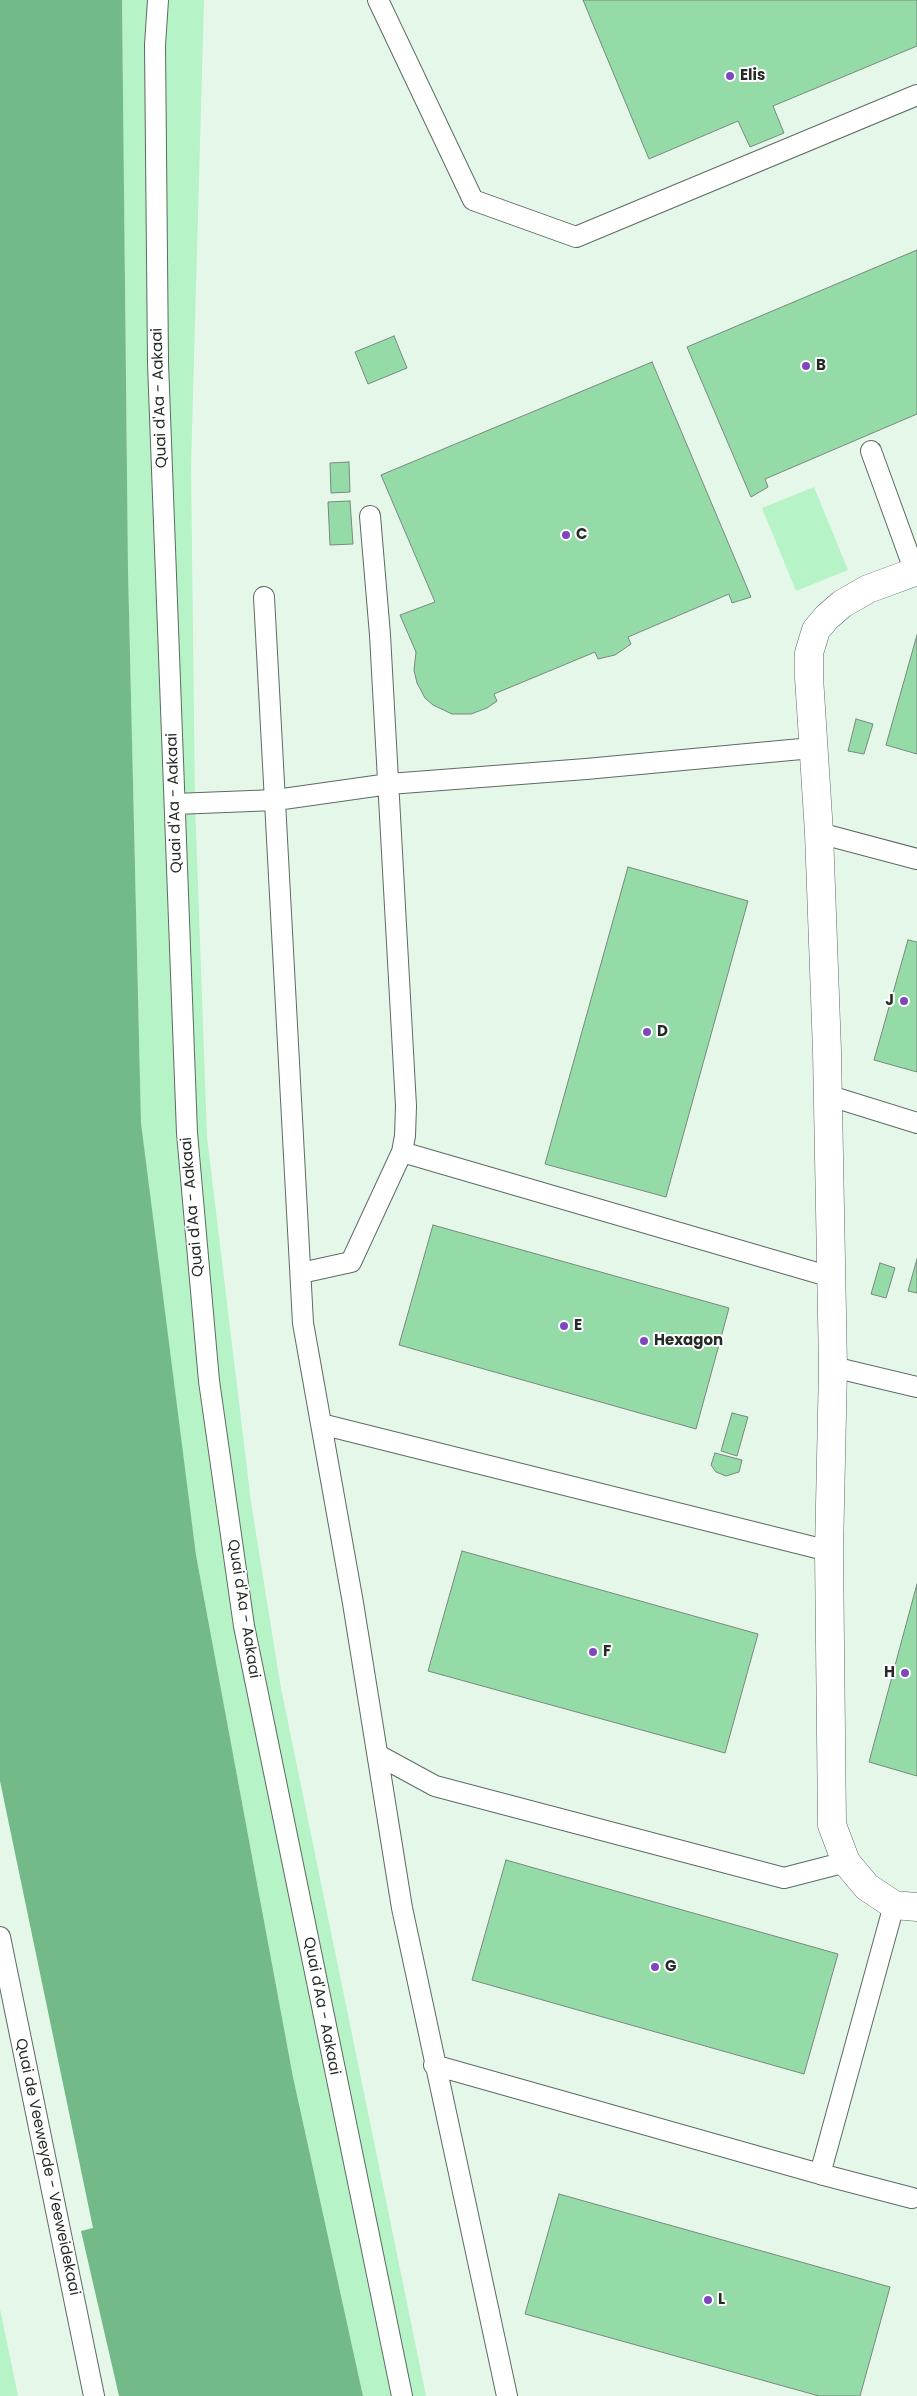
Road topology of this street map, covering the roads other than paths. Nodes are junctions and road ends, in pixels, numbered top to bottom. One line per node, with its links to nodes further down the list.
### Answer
1 (158, 0): 11 (lane, Quai d'Aa - Aakaai)
2 (378, 0): 3 (lane)
3 (917, 95)
4 (871, 451): 6 (lane)
5 (370, 516): 9 (lane)
6 (916, 571): 8 (street)
7 (264, 597): 10 (lane)
8 (812, 748): 9 (lane); 12 (street)
9 (389, 784): 10 (lane); 16 (lane)
10 (276, 800): 11 (lane); 17 (lane)
11 (175, 804): 31 (lane, Quai d'Aa - Aakaai)
12 (819, 833): 13 (lane); 14 (street)
13 (917, 859)
14 (827, 1095): 15 (lane); 18 (street)
15 (917, 1123)
16 (402, 1152): 17 (lane); 18 (lane)
17 (301, 1273): 21 (lane)
18 (831, 1277): 19 (street)
19 (832, 1367): 20 (lane); 22 (street)
20 (917, 1387)
21 (321, 1424): 22 (lane); 23 (lane)
22 (829, 1551): 24 (street)
23 (378, 1755): 24 (lane); 27 (lane)
24 (846, 1862): 25 (street)
25 (906, 1906): 28 (lane)
26 (0, 1937): 30 (lane, Quai de Veeweyde - Veeweidekaai)
27 (434, 2065): 28 (lane); 32 (lane)
28 (820, 2174): 29 (lane)
29 (912, 2198)
30 (94, 2396)
31 (402, 2396)
32 (507, 2396)

